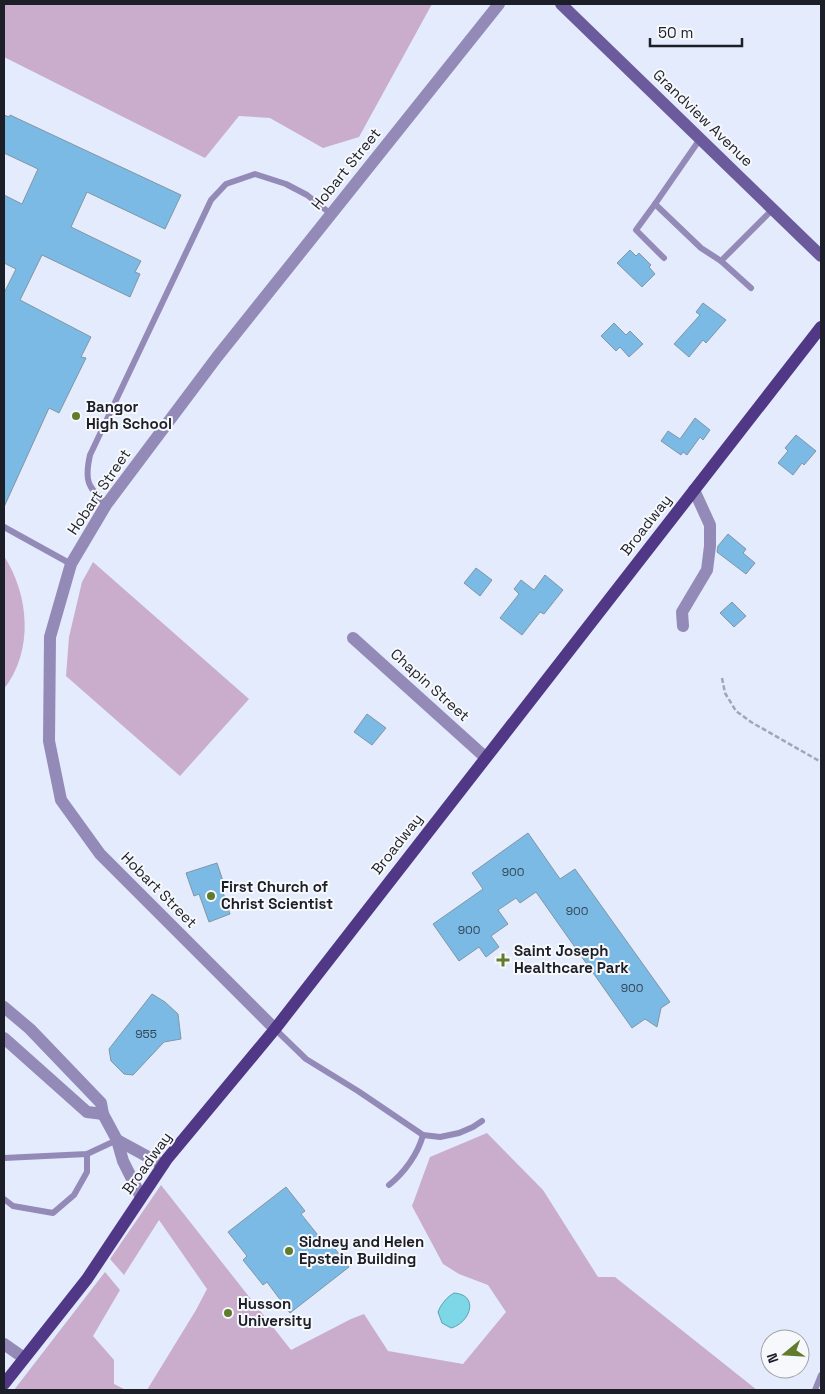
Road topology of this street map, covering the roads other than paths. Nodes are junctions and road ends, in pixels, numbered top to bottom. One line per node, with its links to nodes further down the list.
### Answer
1 (499, 4): 6 (street, Hobart Street)
2 (561, 4): 3 (street, Grandview Avenue)
3 (700, 139): 4 (lane); 5 (street, Grandview Avenue)
4 (655, 204): 8 (lane); 9 (lane)
5 (773, 209): 7 (street, Grandview Avenue); 9 (lane)
6 (331, 214): 13 (street, Hobart Street); 13 (lane)
7 (821, 256)
8 (664, 258)
9 (722, 261): 10 (lane)
10 (751, 288)
11 (821, 327): 12 (main road, Broadway)
12 (694, 490): 16 (street); 18 (main road, Broadway)
13 (106, 505): 15 (street, Hobart Street)
14 (4, 527): 15 (lane)
15 (71, 564): 20 (street, Hobart Street)
16 (683, 626)
17 (353, 638): 18 (street, Chapin Street)
18 (485, 757): 20 (main road, Broadway)
19 (4, 1007): 22 (street)
20 (275, 1028): 24 (lane); 28 (main road, Broadway)
21 (4, 1038): 22 (street)
22 (103, 1114): 25 (street)
23 (482, 1121): 24 (lane)
24 (424, 1135): 29 (lane)
25 (117, 1140): 26 (lane); 28 (street); 30 (street)
26 (87, 1154): 27 (lane); 31 (lane)
27 (4, 1158)
28 (163, 1165): 30 (main road, Broadway)
29 (389, 1185)
30 (142, 1197): 33 (main road, Broadway)
31 (4, 1199)
32 (4, 1344): 33 (street)
33 (24, 1358): 35 (main road, Broadway)
34 (821, 1375): 36 (lane)
35 (5, 1380)
36 (814, 1390)

